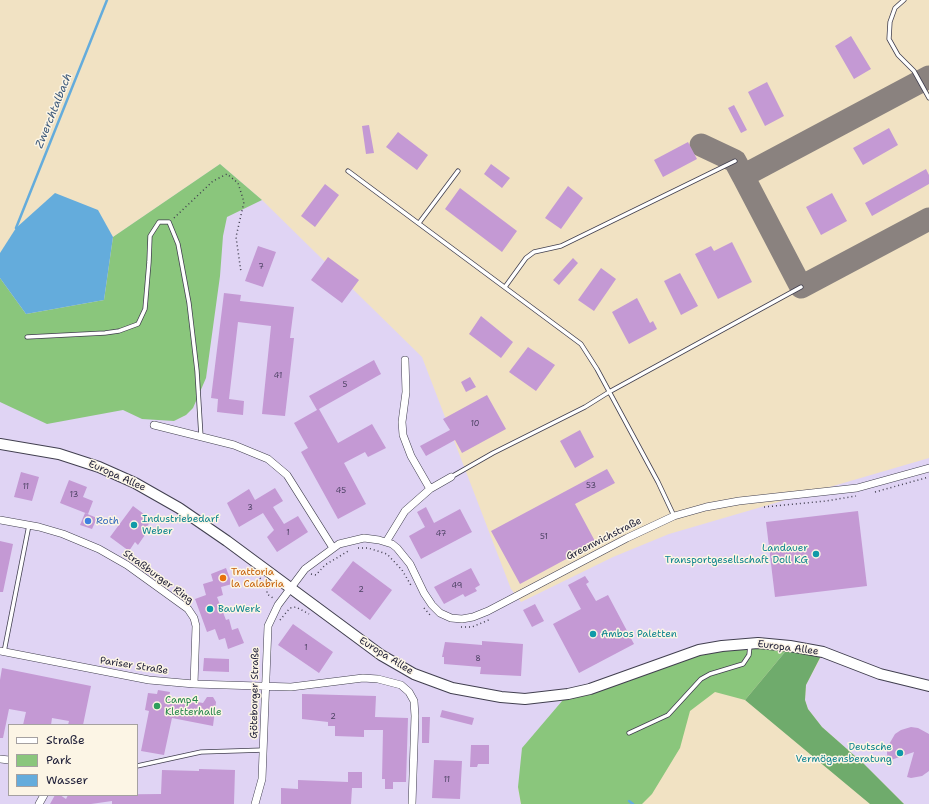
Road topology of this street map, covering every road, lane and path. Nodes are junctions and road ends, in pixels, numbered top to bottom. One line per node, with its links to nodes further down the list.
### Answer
1 (904, 0): 2 (lane)
2 (929, 98)
3 (735, 160): 9 (lane)
4 (348, 171): 7 (lane)
5 (458, 171): 7 (lane)
6 (170, 222): 8 (path); 11 (lane); 15 (lane)
7 (419, 223): 9 (lane)
8 (241, 272)
9 (505, 287): 13 (lane)
10 (801, 287): 13 (lane)
11 (27, 338)
12 (405, 360): 19 (street)
13 (609, 392): 18 (lane); 20 (lane)
14 (154, 425): 15 (street)
15 (201, 437): 24 (street)
16 (0, 444): 26 (main road, Europa Allee)
17 (929, 468): 20 (street, Greenwichstraße)
18 (451, 477): 19 (street)
19 (430, 490): 23 (street)
20 (674, 516): 23 (street, Greenwichstraße)
21 (0, 520): 22 (street, Straßburger Ring)
22 (29, 525): 32 (lane); 33 (street, Straßburger Ring)
23 (386, 542): 24 (street, Greenwichstraße)
24 (332, 548): 26 (street, Greenwichstraße)
25 (256, 574): 27 (path)
26 (289, 588): 27 (street, Göteborger Straße); 31 (main road, Europa Allee)
27 (280, 602): 28 (path); 34 (street, Göteborger Straße)
28 (290, 608): 29 (path); 30 (path)
29 (315, 618)
30 (277, 625)
31 (750, 644): 35 (main road, Europa Allee); 36 (lane)
32 (2, 652): 33 (street, Pariser Straße)
33 (194, 684): 34 (street, Pariser Straße)
34 (265, 686): 37 (street, Göteborger Straße); 40 (street, Pariser Straße)
35 (929, 686)
36 (629, 733)
37 (264, 750): 38 (lane); 39 (street, Göteborger Straße)
38 (138, 766)
39 (255, 804)
40 (412, 804)

